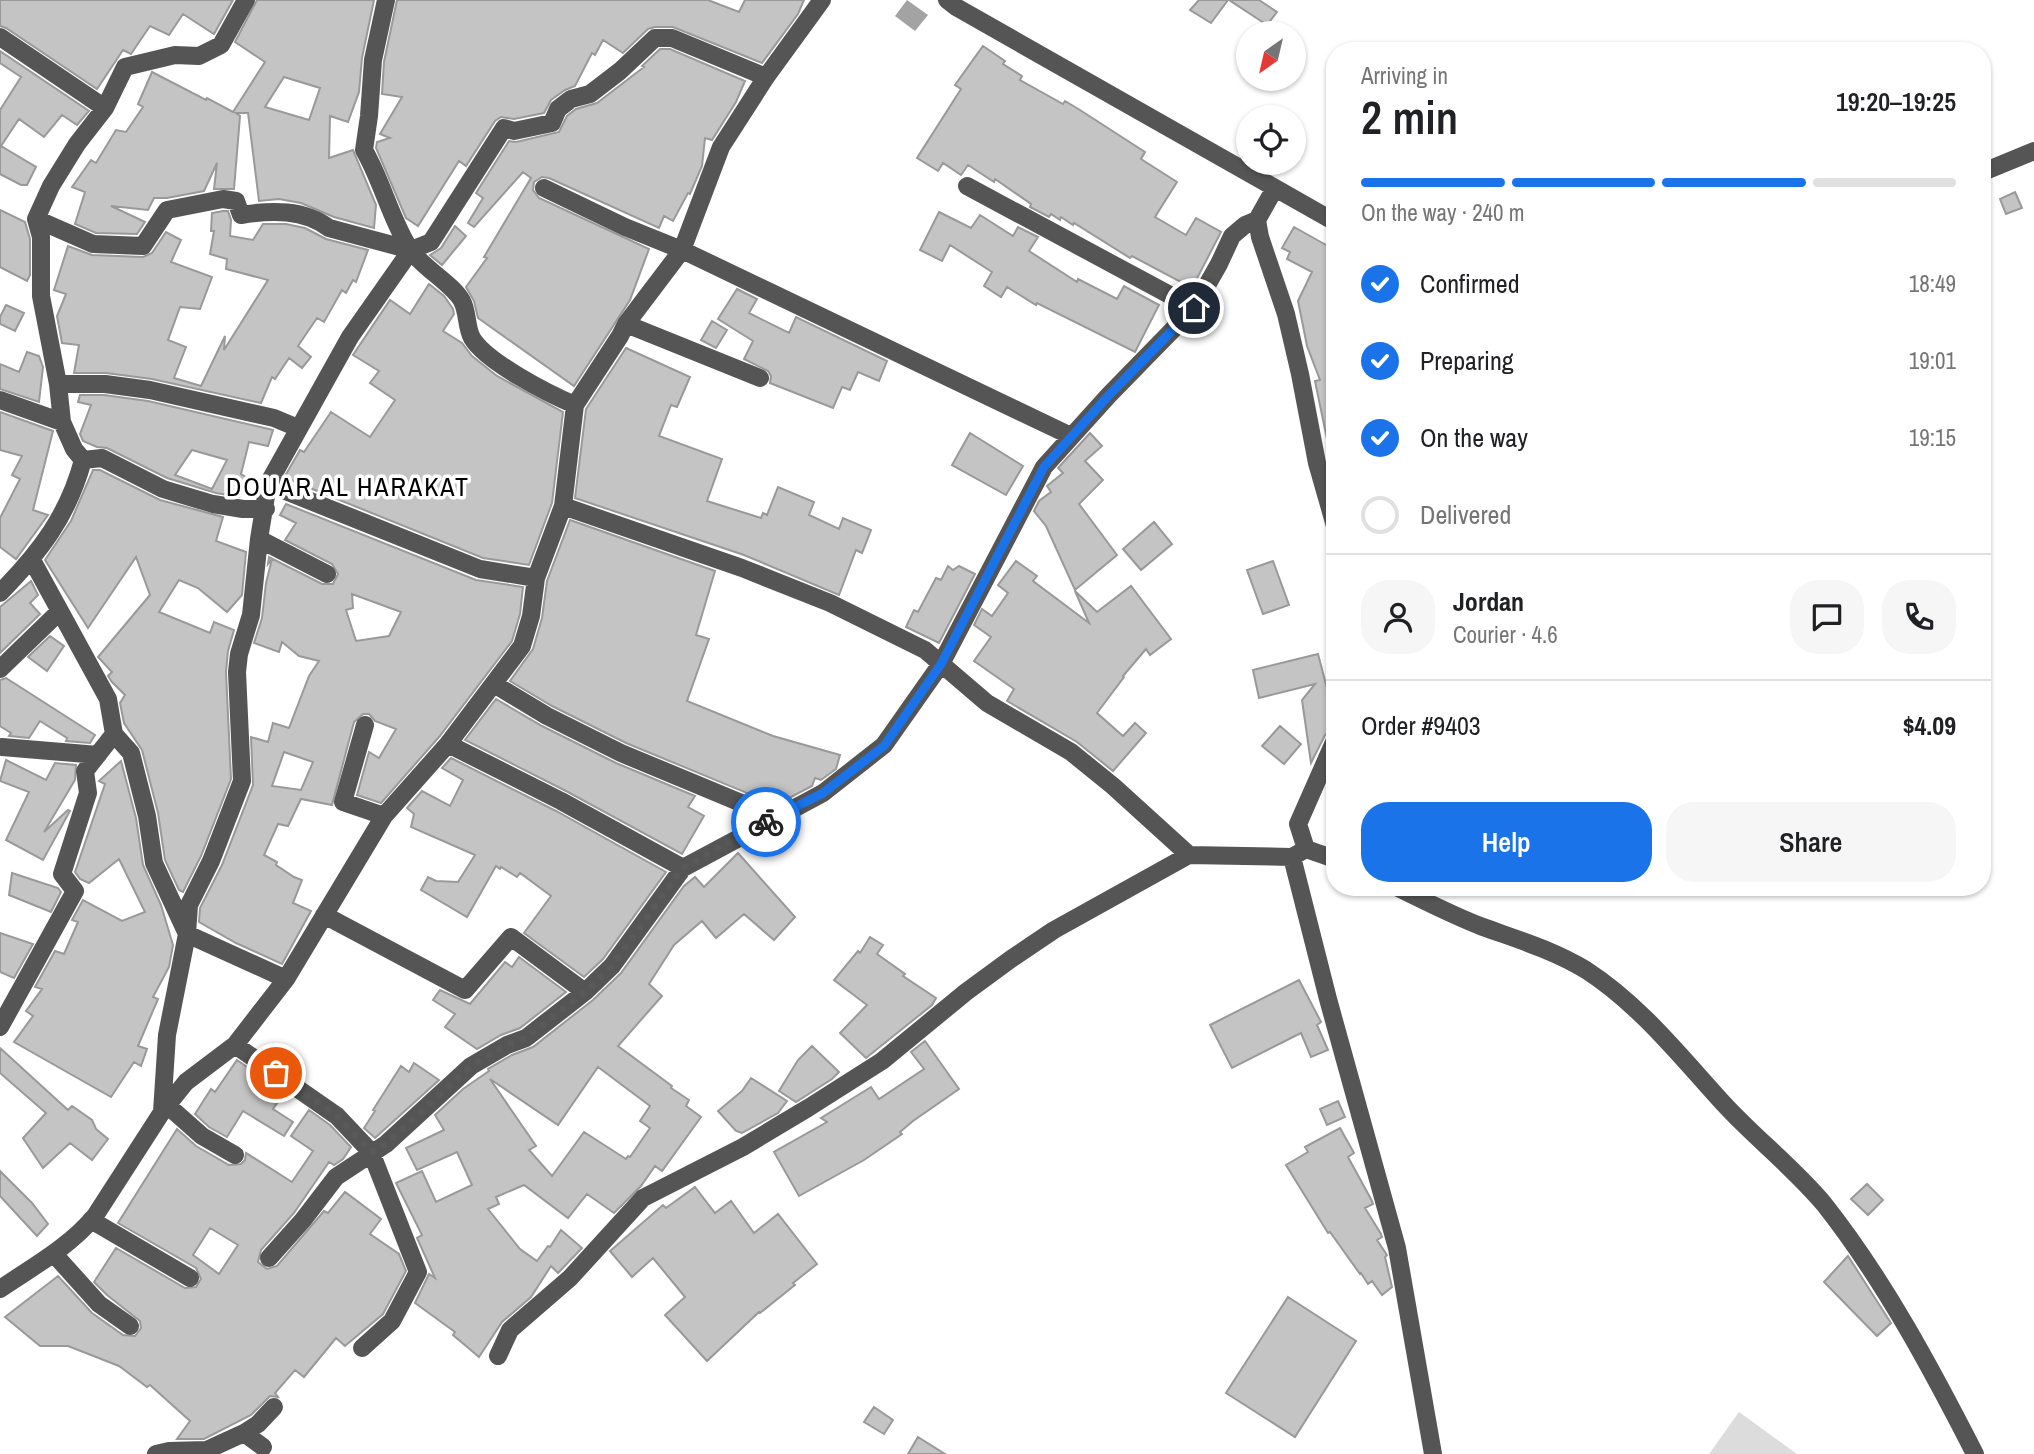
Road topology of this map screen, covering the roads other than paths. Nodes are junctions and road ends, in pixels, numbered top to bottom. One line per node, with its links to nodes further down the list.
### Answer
1 (246, 0): 7 (street)
2 (386, 0): 16 (street)
3 (822, 0): 6 (street)
4 (947, 0): 12 (street)
5 (0, 37): 7 (street)
6 (766, 77): 16 (street); 17 (street)
7 (105, 108): 14 (street)
8 (2034, 152): 9 (street)
9 (1991, 169)
10 (967, 186): 18 (street)
11 (544, 188): 17 (street)
12 (1275, 188): 13 (street); 15 (street)
13 (1326, 217)
14 (36, 219): 16 (street); 21 (street)
15 (1257, 220): 18 (street); 29 (street)
16 (411, 250): 23 (street); 25 (street)
17 (682, 250): 19 (street); 26 (street)
18 (1194, 308): 26 (street)
19 (626, 324): 20 (street); 23 (street)
20 (760, 378)
21 (58, 384): 24 (street); 25 (street)
22 (0, 400): 24 (street)
23 (575, 405): 30 (street)
24 (62, 422): 27 (street)
25 (298, 428): 28 (street)
26 (1071, 436): 38 (street)
27 (83, 460): 31 (street); 33 (street)
28 (268, 484): 31 (street); 35 (street)
29 (1326, 494)
30 (563, 506): 35 (street); 38 (street)
31 (266, 509): 32 (street)
32 (259, 539): 34 (street); 55 (street)
33 (32, 560): 36 (street); 37 (street)
34 (327, 574)
35 (536, 578): 40 (street)
36 (0, 593)
37 (59, 612): 39 (street); 42 (street)
38 (941, 664): 48 (street); 50 (street)
39 (0, 669)
40 (494, 684): 43 (street); 48 (street)
41 (365, 725): 47 (street)
42 (114, 734): 45 (street); 55 (street)
43 (448, 744): 47 (street); 52 (street)
44 (2, 747): 45 (street)
45 (97, 755): 58 (street)
46 (1326, 760): 49 (street)
47 (384, 816): 54 (street)
48 (775, 817): 52 (street)
49 (1299, 853): 50 (street); 51 (street); 75 (street)
50 (1189, 855): 70 (street)
51 (1326, 858)
52 (682, 868): 57 (street)
53 (1416, 896): 76 (street)
54 (324, 915): 56 (street); 57 (street)
55 (187, 934): 56 (street); 60 (street)
56 (286, 979): 59 (street)
57 (585, 992): 61 (street)
58 (0, 1027)
59 (235, 1045): 60 (street); 61 (street)
60 (164, 1108): 62 (street); 63 (street)
61 (371, 1152): 65 (street); 69 (street)
62 (235, 1155)
63 (91, 1220): 64 (street); 66 (street)
64 (54, 1254): 67 (street); 68 (street)
65 (269, 1258)
66 (190, 1278)
67 (0, 1289)
68 (130, 1326)
69 (362, 1348)
70 (498, 1356)
71 (274, 1407): 72 (street)
72 (244, 1433): 73 (street); 74 (street)
73 (263, 1447)
74 (156, 1454)
75 (1433, 1454)
76 (1975, 1454)

